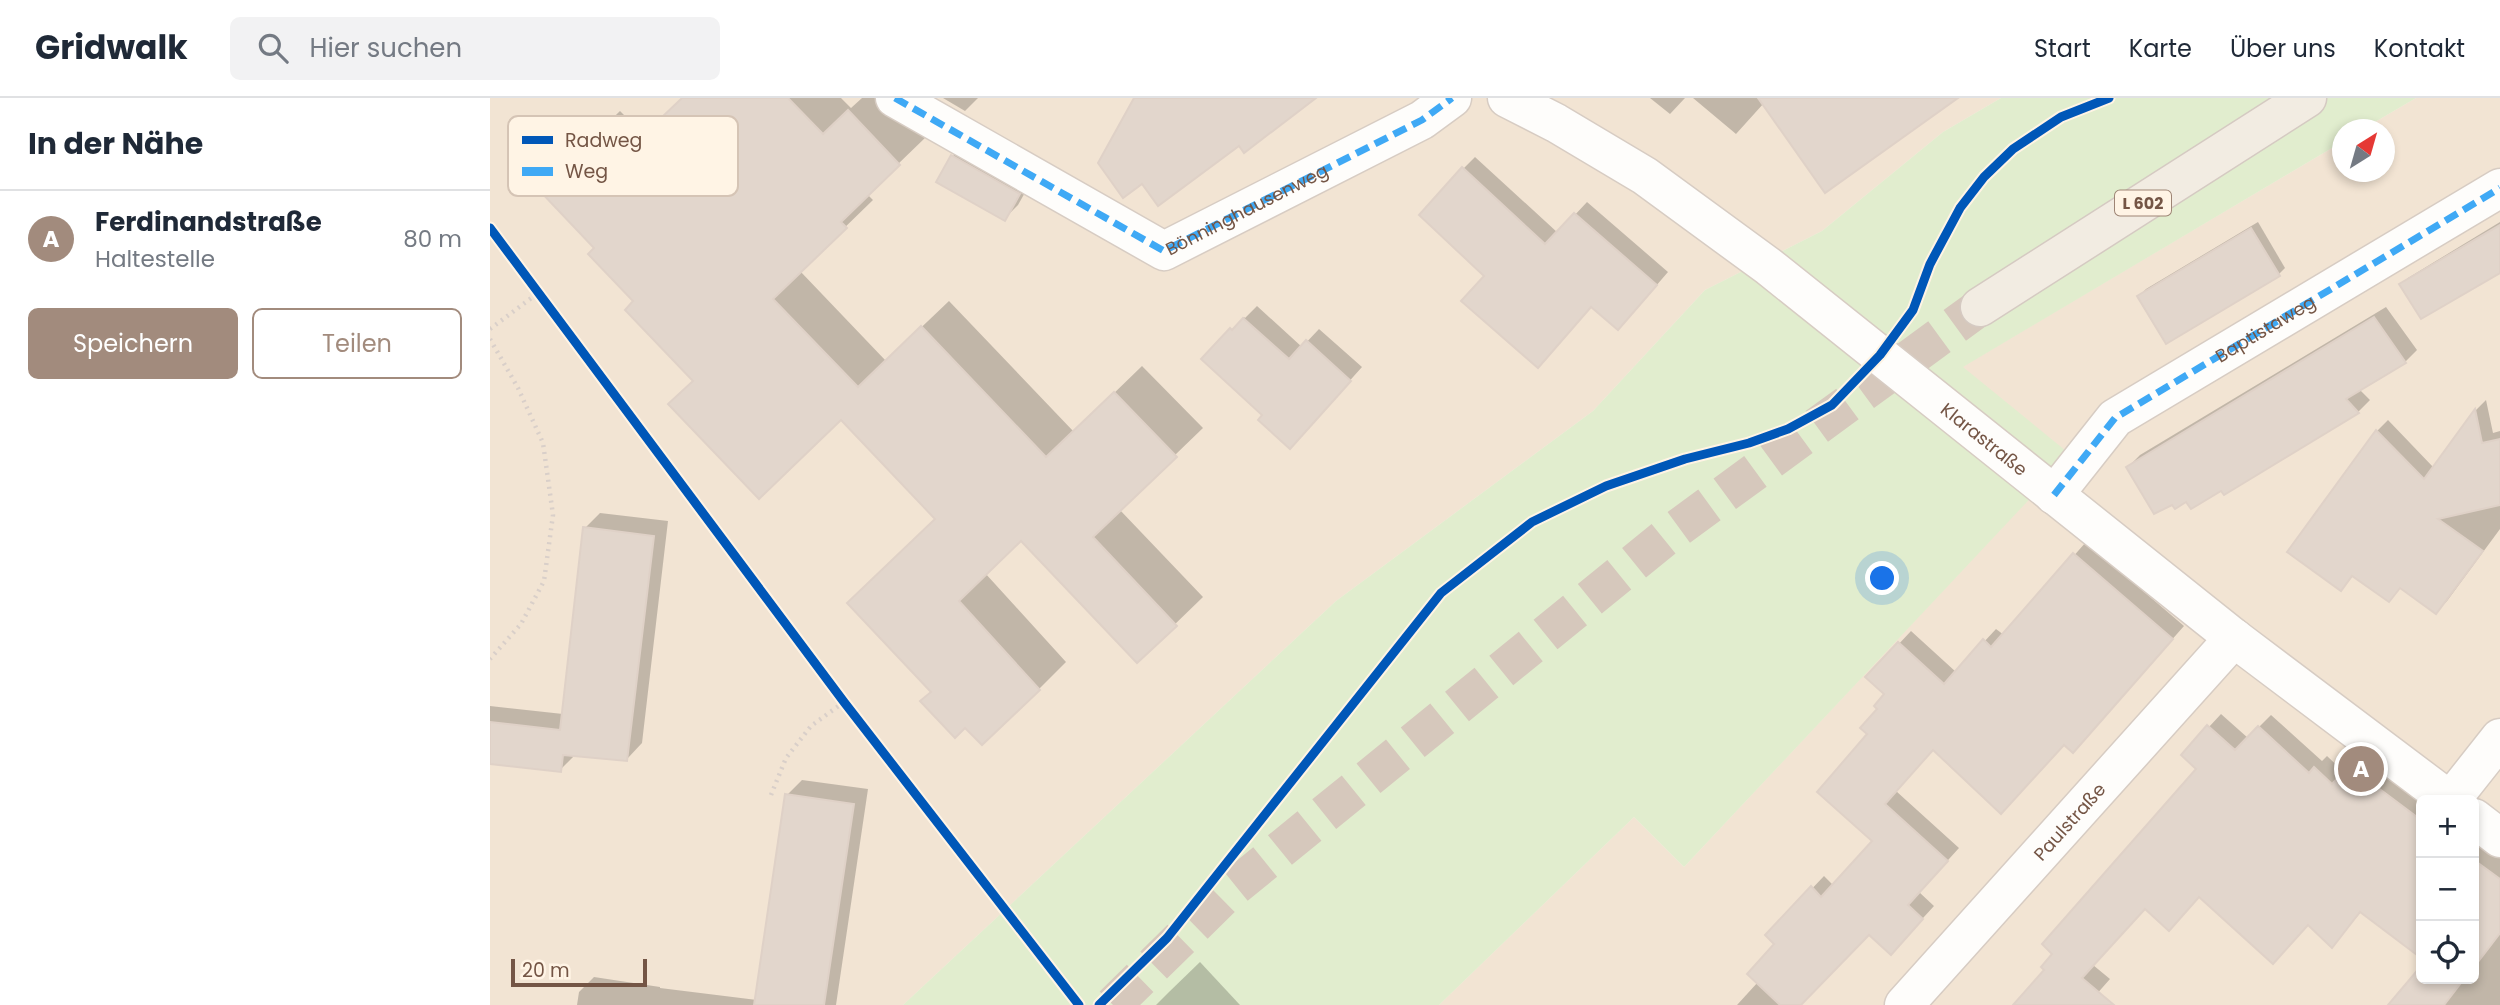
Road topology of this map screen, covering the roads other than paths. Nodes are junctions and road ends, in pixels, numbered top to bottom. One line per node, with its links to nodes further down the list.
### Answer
1 (895, 98): 2 (street, Bönninghausenweg)
2 (1452, 98)
3 (1507, 98): 7 (street, Klarastraße)
4 (2306, 98): 6 (main road, L 602)
5 (2500, 188): 7 (street, Baptistaweg)
6 (1980, 307)
7 (2054, 495): 8 (street, Klarastraße)
8 (2234, 638): 10 (street, Klarastraße); 14 (street, Paulstraße)
9 (2500, 738): 11 (street)
10 (2443, 795)
11 (2454, 795)
12 (2479, 822): 13 (street)
13 (2500, 838)
14 (1904, 1005)

